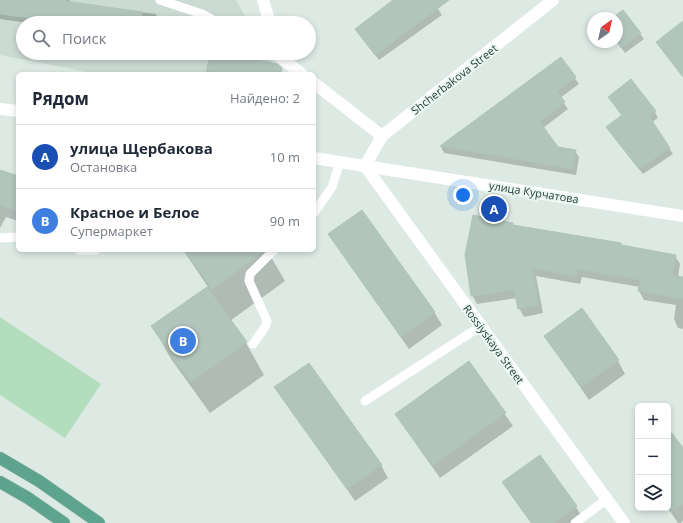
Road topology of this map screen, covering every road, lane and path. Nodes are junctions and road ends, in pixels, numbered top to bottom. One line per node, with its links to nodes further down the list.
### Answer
1 (160, 0): 4 (lane)
2 (263, 0): 5 (street)
3 (553, 0): 11 (street, Shcherbakova Street)
4 (206, 16)
5 (268, 16)
6 (285, 60): 7 (street)
7 (300, 72)
8 (316, 85): 11 (street)
9 (0, 109): 10 (street)
10 (16, 111)
11 (382, 136): 14 (street, Shcherbakova Street)
12 (316, 158): 13 (street, улица Курчатова)
13 (340, 162): 14 (street, улица Курчатова); 15 (lane)
14 (365, 166): 16 (street, улица Курчатова); 20 (street, Rossiyskaya Street)
15 (316, 210)
16 (683, 216)
17 (0, 238): 18 (lane)
18 (16, 238)
19 (272, 252): 21 (lane)
20 (481, 326): 22 (lane); 25 (street, Rossiyskaya Street)
21 (252, 344)
22 (364, 401)
23 (0, 458): 27 (main road)
24 (0, 482): 26 (main road)
25 (607, 499): 28 (lane); 29 (street, Rossiyskaya Street)
26 (64, 523)
27 (99, 523)
28 (574, 523)
29 (624, 523)

